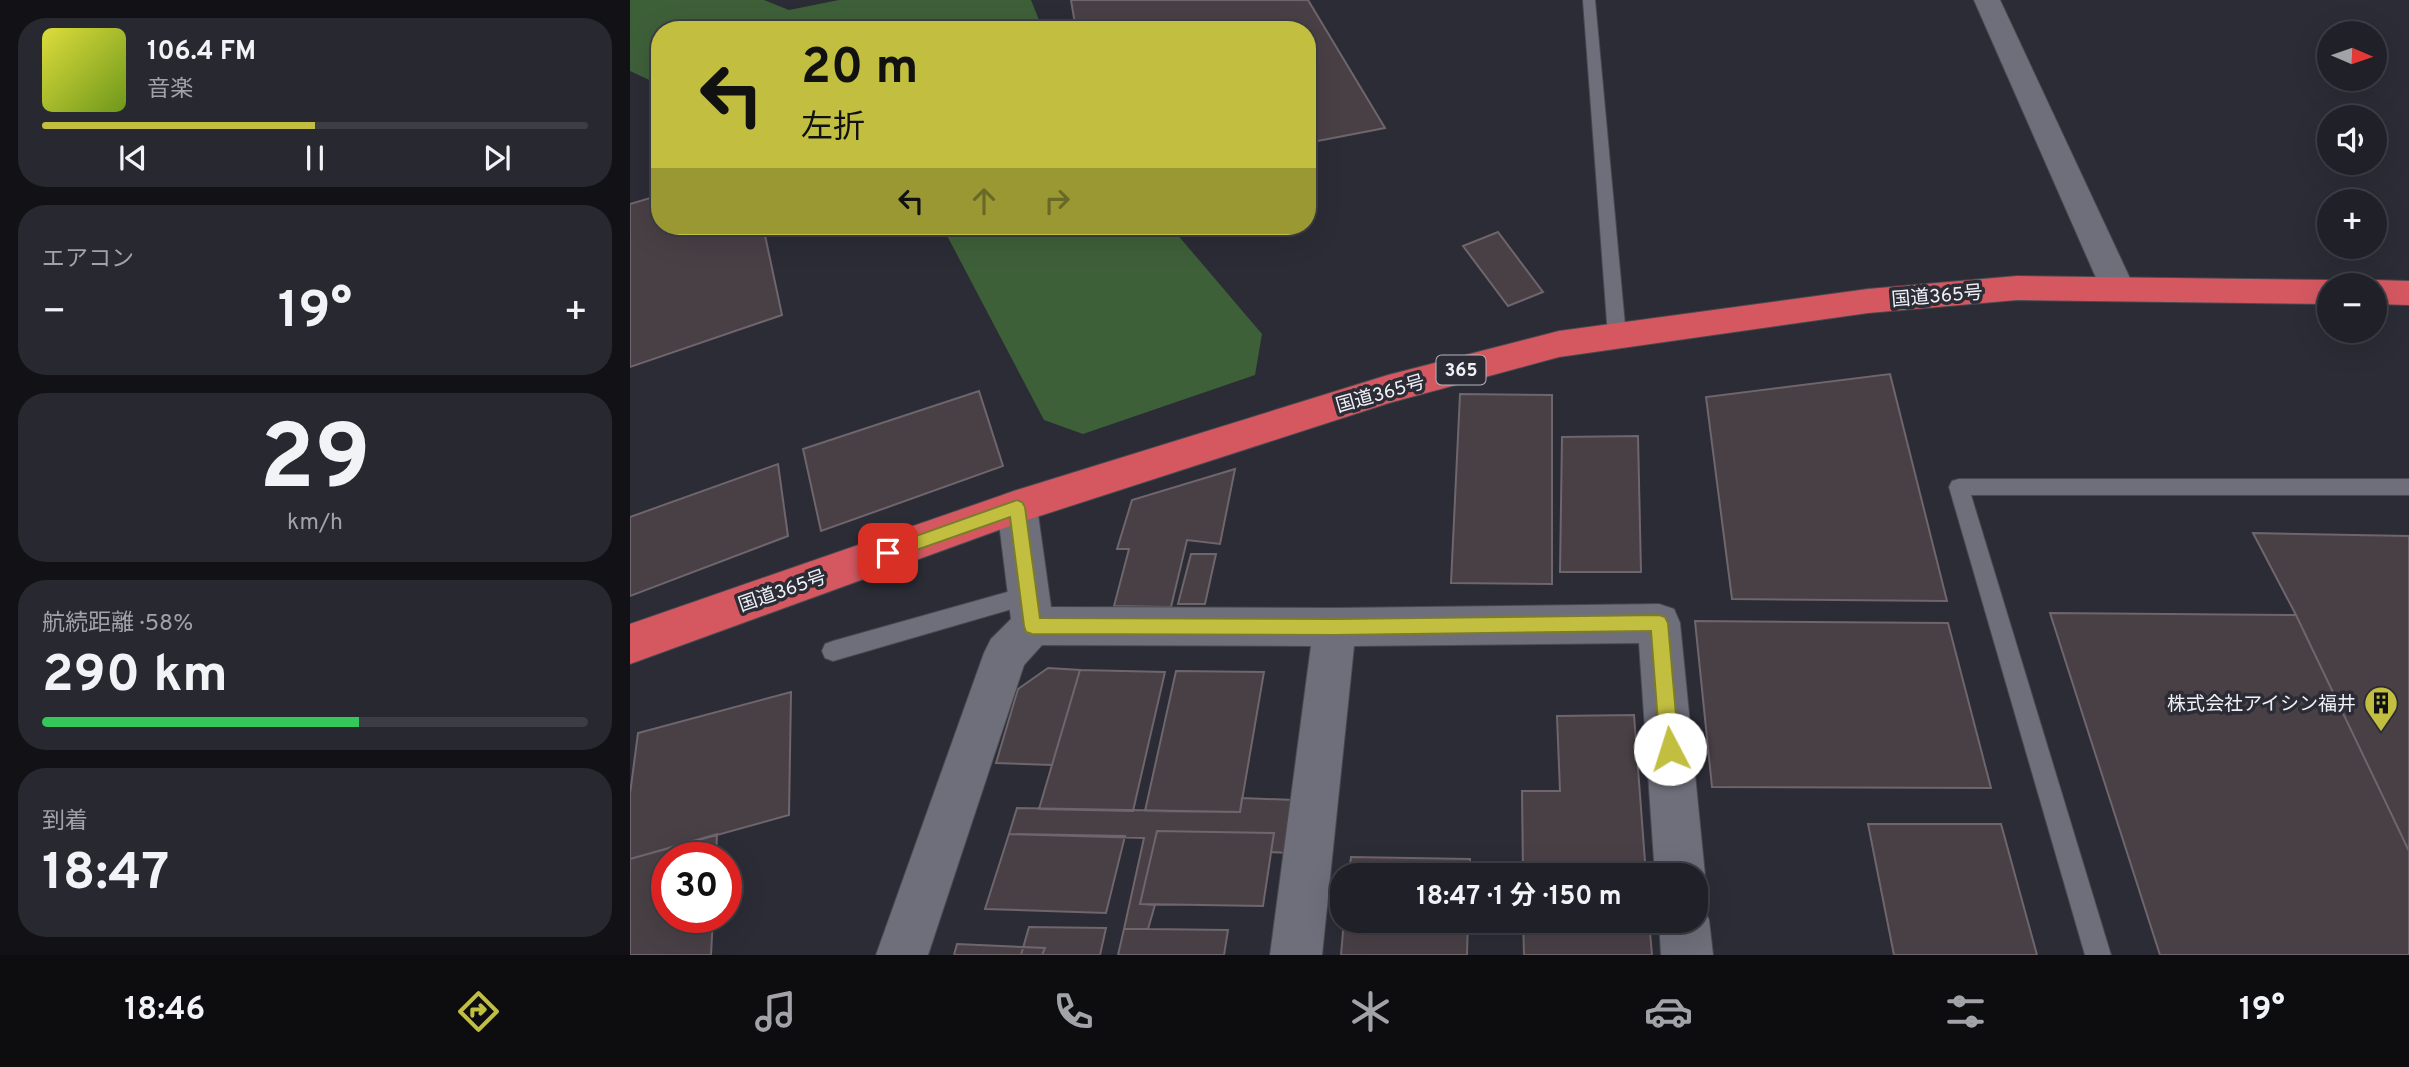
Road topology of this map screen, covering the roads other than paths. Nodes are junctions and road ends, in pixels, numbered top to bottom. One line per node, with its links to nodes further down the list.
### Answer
1 (1589, 0): 7 (lane)
2 (1986, 0): 3 (street)
3 (2118, 289): 4 (highway, 国道365号 / 365); 7 (highway, 国道365号 / 365)
4 (2317, 292)
5 (2387, 292): 6 (highway)
6 (2409, 293)
7 (1617, 336): 9 (highway, 国道365号 / 365)
8 (2409, 487): 19 (lane)
9 (1017, 507): 10 (street); 12 (highway, 国道365号 / 365)
10 (1031, 611): 11 (street); 13 (lane); 16 (street)
11 (1335, 627): 14 (street); 17 (street)
12 (630, 644)
13 (833, 651)
14 (1679, 863)
15 (1685, 933): 18 (street)
16 (902, 955)
17 (1296, 955)
18 (1687, 955)
19 (2098, 955)

